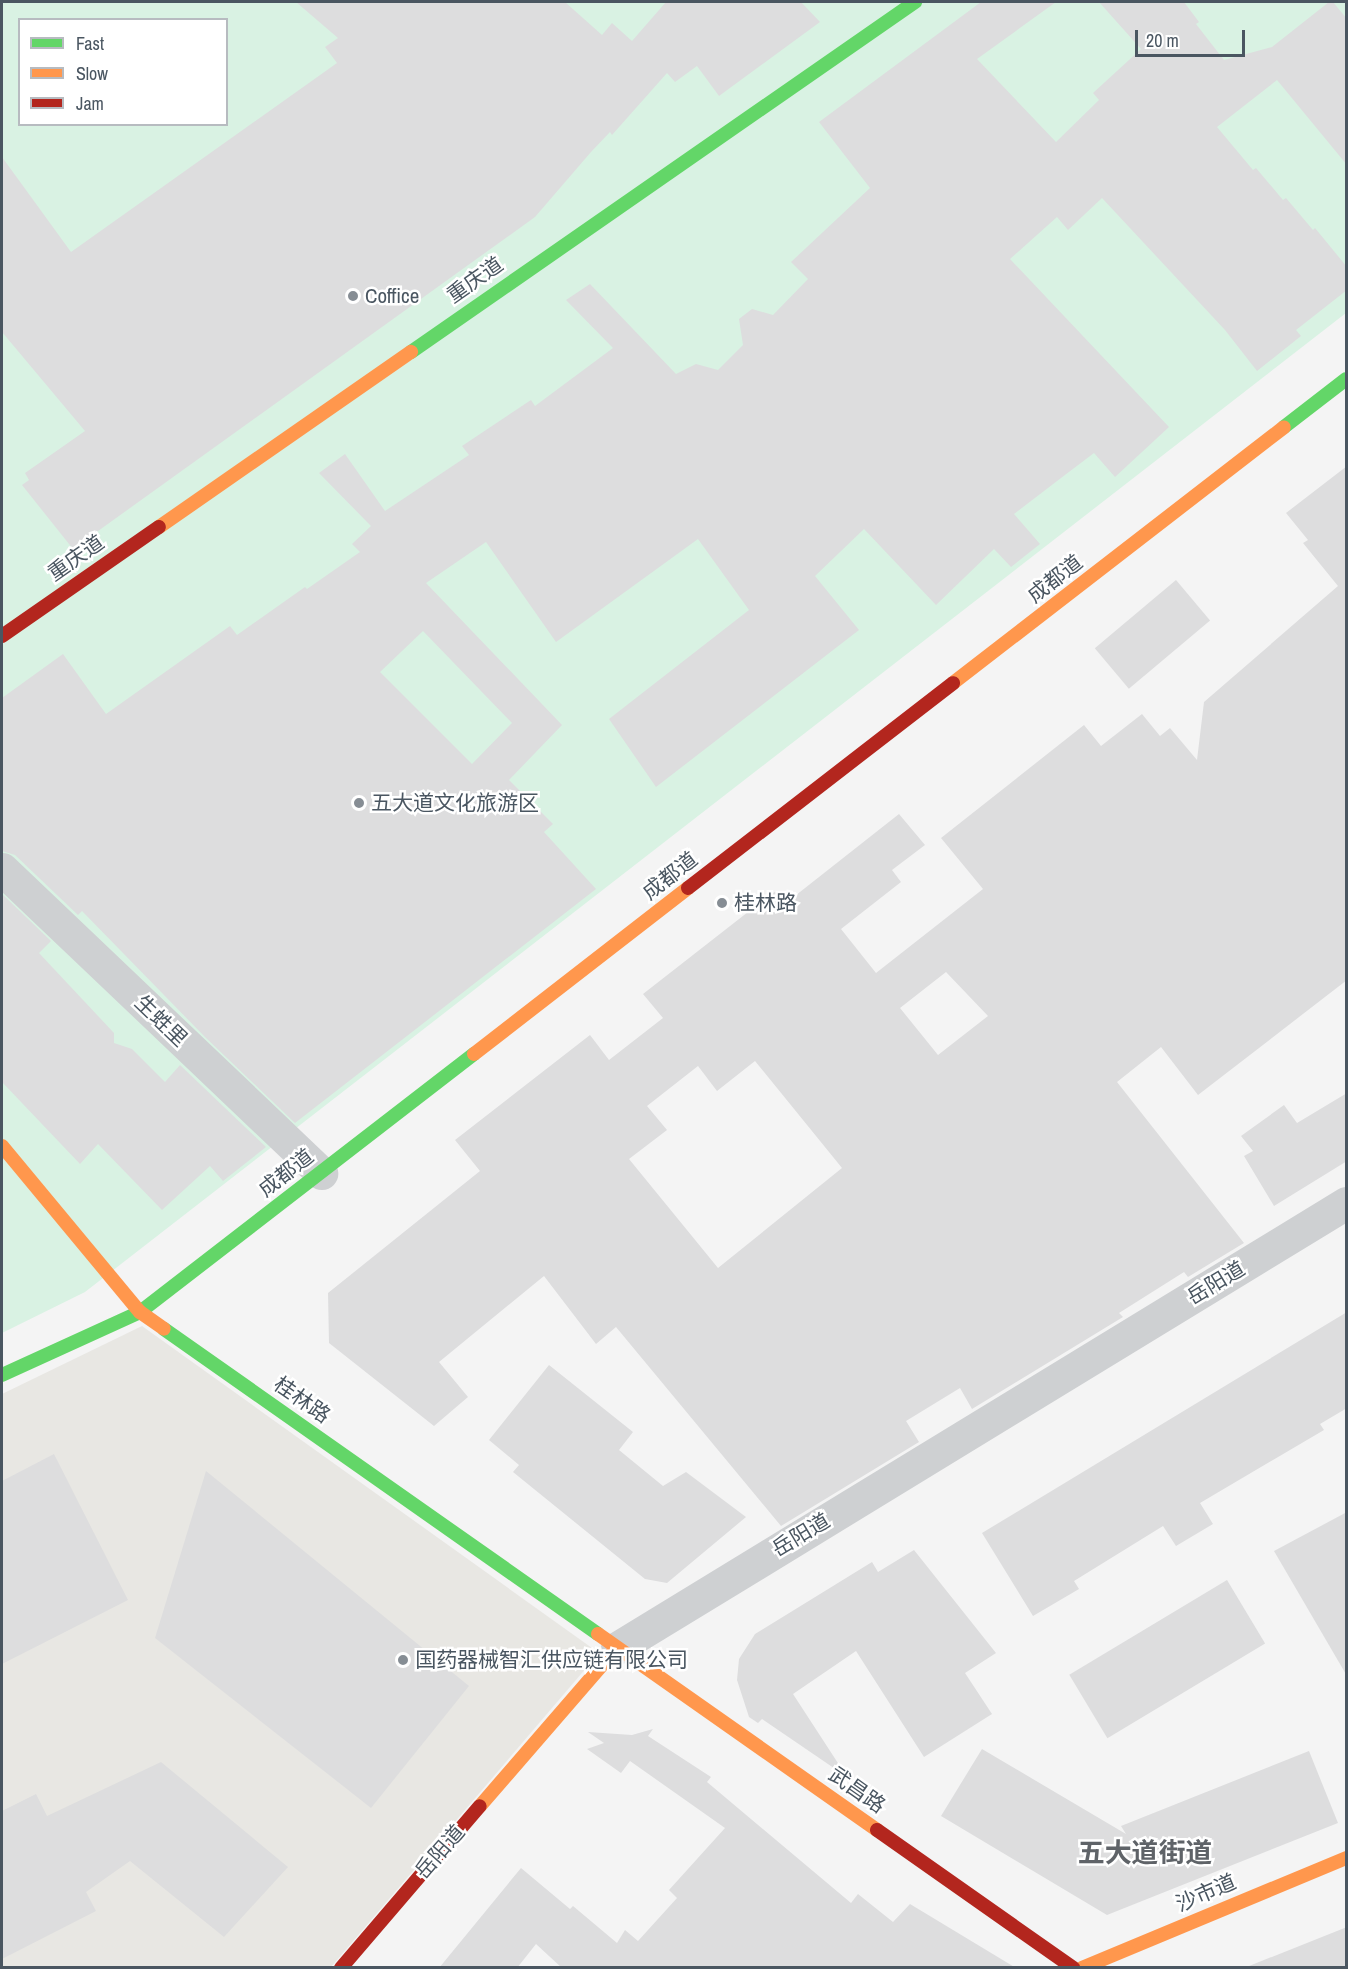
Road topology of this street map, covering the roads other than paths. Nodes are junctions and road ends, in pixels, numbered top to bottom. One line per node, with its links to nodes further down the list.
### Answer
1 (915, 2): 3 (street, 重庆道)
2 (1347, 379): 6 (street, 成都道)
3 (2, 636)
4 (2, 869): 6 (street, 生﨡里)
5 (2, 1146): 8 (street, 桂林路)
6 (321, 1173): 8 (street, 成都道)
7 (1347, 1203): 10 (street, 岳阳道)
8 (140, 1312): 9 (street, 成都道); 10 (street, 桂林路)
9 (2, 1376)
10 (617, 1648): 12 (street, 岳阳道); 13 (street, 武昌路)
11 (1347, 1858): 14 (street, 沙市道)
12 (341, 1968)
13 (1073, 1968)
14 (1082, 1968)

